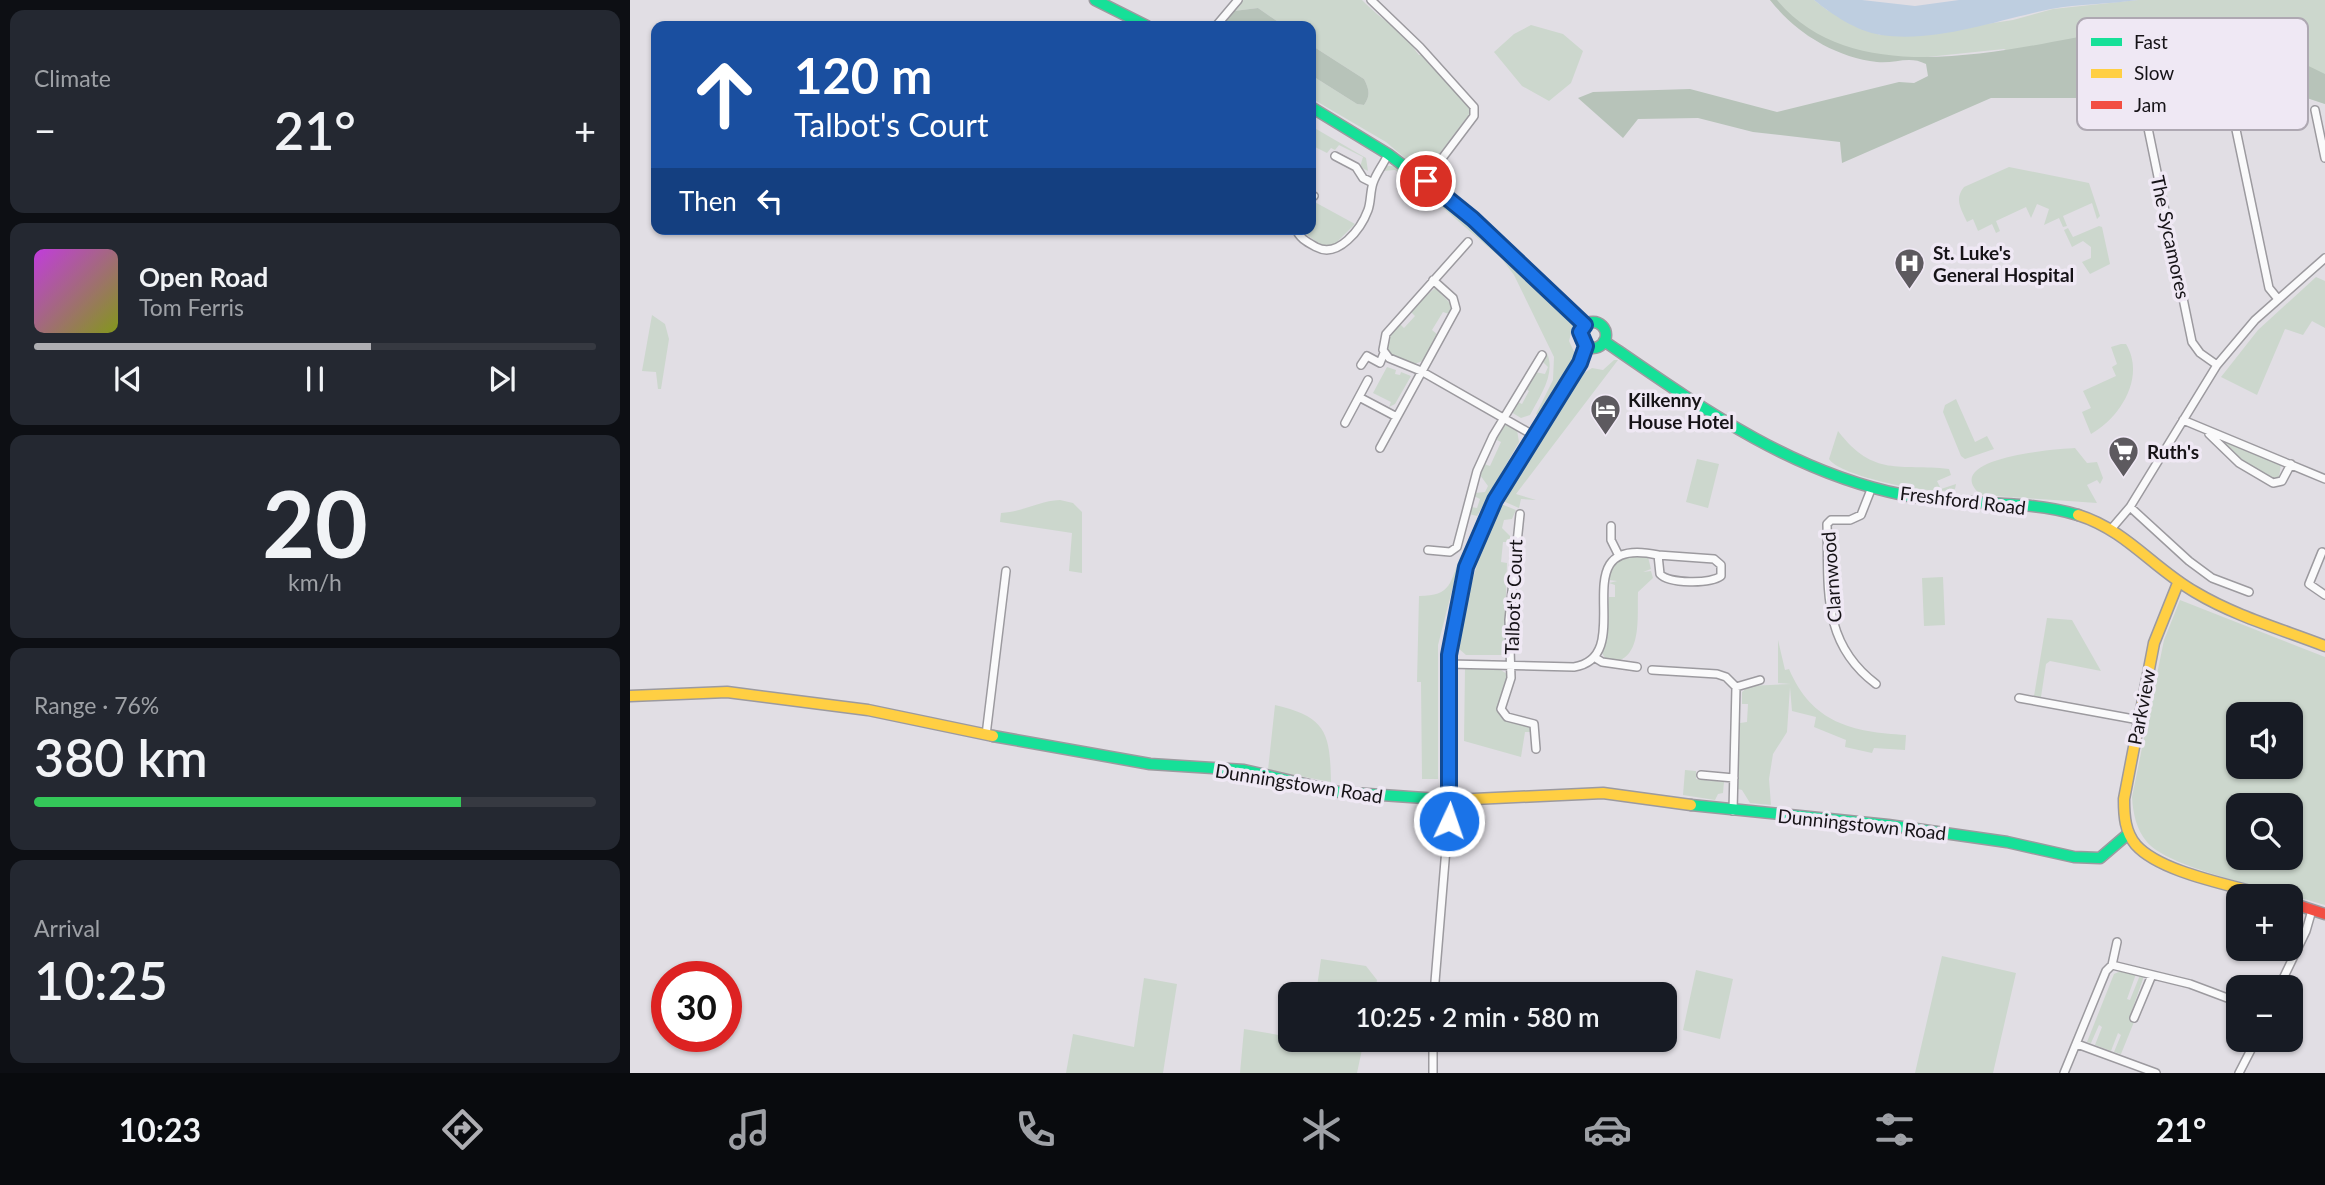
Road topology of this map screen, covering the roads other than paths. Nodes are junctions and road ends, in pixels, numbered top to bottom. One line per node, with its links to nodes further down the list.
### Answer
1 (1095, 0): 4 (street)
2 (1238, 0): 5 (street)
3 (1371, 0): 13 (street)
4 (1137, 21)
5 (1220, 21)
6 (1316, 110): 10 (street, Freshford Road)
7 (2315, 110): 12 (street)
8 (2148, 130): 26 (street, The Sycamores)
9 (2237, 130): 19 (street)
10 (1388, 154): 13 (street, Freshford Road); 14 (street)
11 (1335, 156): 14 (street)
12 (2325, 158)
13 (1426, 181): 20 (street, Freshford Road)
14 (1373, 183): 15 (street)
15 (1299, 235)
16 (1468, 242): 18 (street)
17 (2323, 263): 19 (street)
18 (1433, 280): 23 (street); 27 (street)
19 (2278, 299): 26 (street)
20 (1585, 325): 21 (street, Freshford Road); 22 (street)
21 (1604, 341): 22 (street); 39 (street, Freshford Road)
22 (1586, 346): 35 (street, Talbot's Court)
23 (1384, 353): 25 (street); 27 (street)
24 (1542, 355): 31 (street)
25 (1361, 365)
26 (2217, 365): 32 (street)
27 (1420, 371): 30 (street); 31 (street)
28 (1368, 380): 29 (street)
29 (1359, 397): 30 (street); 33 (street)
30 (1395, 416): 36 (street)
31 (1504, 417): 35 (street); 44 (street)
32 (2183, 420): 34 (street); 40 (street)
33 (1345, 423)
34 (2206, 431): 37 (street); 37 (street)
35 (1533, 435): 55 (street, Talbot's Court)
36 (1380, 448)
37 (2291, 464): 38 (street)
38 (2325, 479)
39 (1872, 487): 43 (street, Freshford Road); 60 (street, Clarnwood)
40 (2130, 507): 43 (street); 51 (street)
41 (1520, 514): 57 (street, Talbot's Court)
42 (1611, 526): 46 (street)
43 (2112, 528): 50 (street, Freshford Road)
44 (1428, 550)
45 (2322, 552): 48 (street)
46 (1618, 554): 47 (street); 54 (street)
47 (1658, 555): 47 (street)
48 (2321, 566): 52 (street)
49 (1006, 571): 65 (street)
50 (2178, 583): 53 (street, Freshford Road); 64 (street, Parkview)
51 (2249, 592)
52 (2325, 595)
53 (2325, 646)
54 (1594, 657): 56 (street); 57 (street, Talbot's Court)
55 (1448, 664): 57 (street, Talbot's Court); 69 (street)
56 (1633, 664)
57 (1511, 666): 66 (street, Talbot's Court)
58 (1652, 670): 61 (street)
59 (1760, 680): 61 (street)
60 (1876, 684)
61 (1736, 687): 68 (street)
62 (630, 696): 65 (street, Dunningstown Road)
63 (2020, 698): 64 (street)
64 (2139, 720): 71 (street, Parkview)
65 (986, 735): 69 (street, Dunningstown Road)
66 (1536, 749)
67 (1702, 775): 68 (street)
68 (1734, 778): 70 (street)
69 (1450, 800): 70 (street, Dunningstown Road); 80 (street)
70 (1733, 811): 71 (street, Dunningstown Road)
71 (2129, 834): 72 (street)
72 (2226, 884)
73 (2303, 907): 74 (street)
74 (2312, 910): 75 (street); 79 (street)
75 (2325, 914)
76 (2117, 942): 77 (street)
77 (2112, 965): 78 (street); 83 (street)
78 (2152, 975): 81 (street); 82 (street)
79 (2286, 975)
80 (1435, 982)
81 (2226, 998)
82 (2134, 1018)
83 (2077, 1044): 87 (street); 88 (street)
84 (1433, 1052): 86 (street)
85 (2250, 1052): 89 (street)
86 (1433, 1073)
87 (2064, 1073)
88 (2156, 1073)
89 (2239, 1073)

